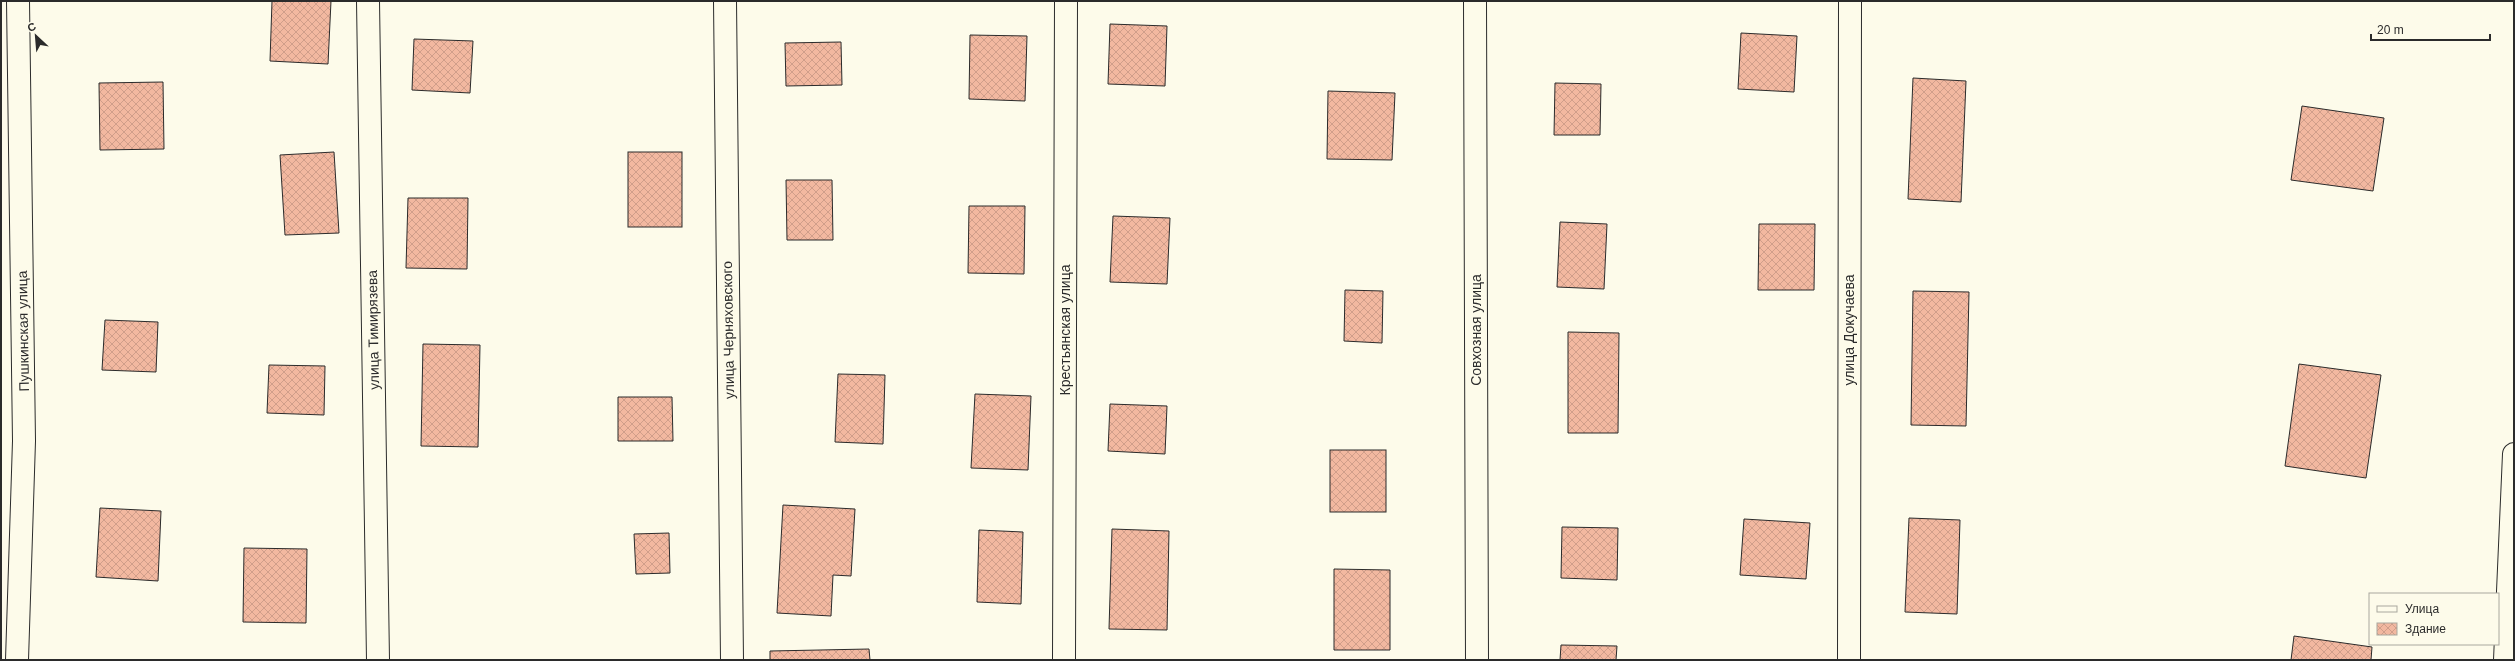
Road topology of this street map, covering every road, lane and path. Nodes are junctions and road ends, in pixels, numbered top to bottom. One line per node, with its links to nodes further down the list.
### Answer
1 (18, 1): 8 (street, Пушкинская улица)
2 (368, 1): 9 (street, улица Тимирязева)
3 (725, 1): 10 (street, улица Черняховского)
4 (1066, 1): 11 (street, Крестьянская улица)
5 (1475, 1): 12 (street, Совхозная улица)
6 (1850, 1): 13 (street, улица Докучаева)
7 (2514, 454): 14 (street)
8 (17, 660)
9 (378, 660)
10 (732, 660)
11 (1064, 660)
12 (1477, 660)
13 (1849, 660)
14 (2505, 660)

